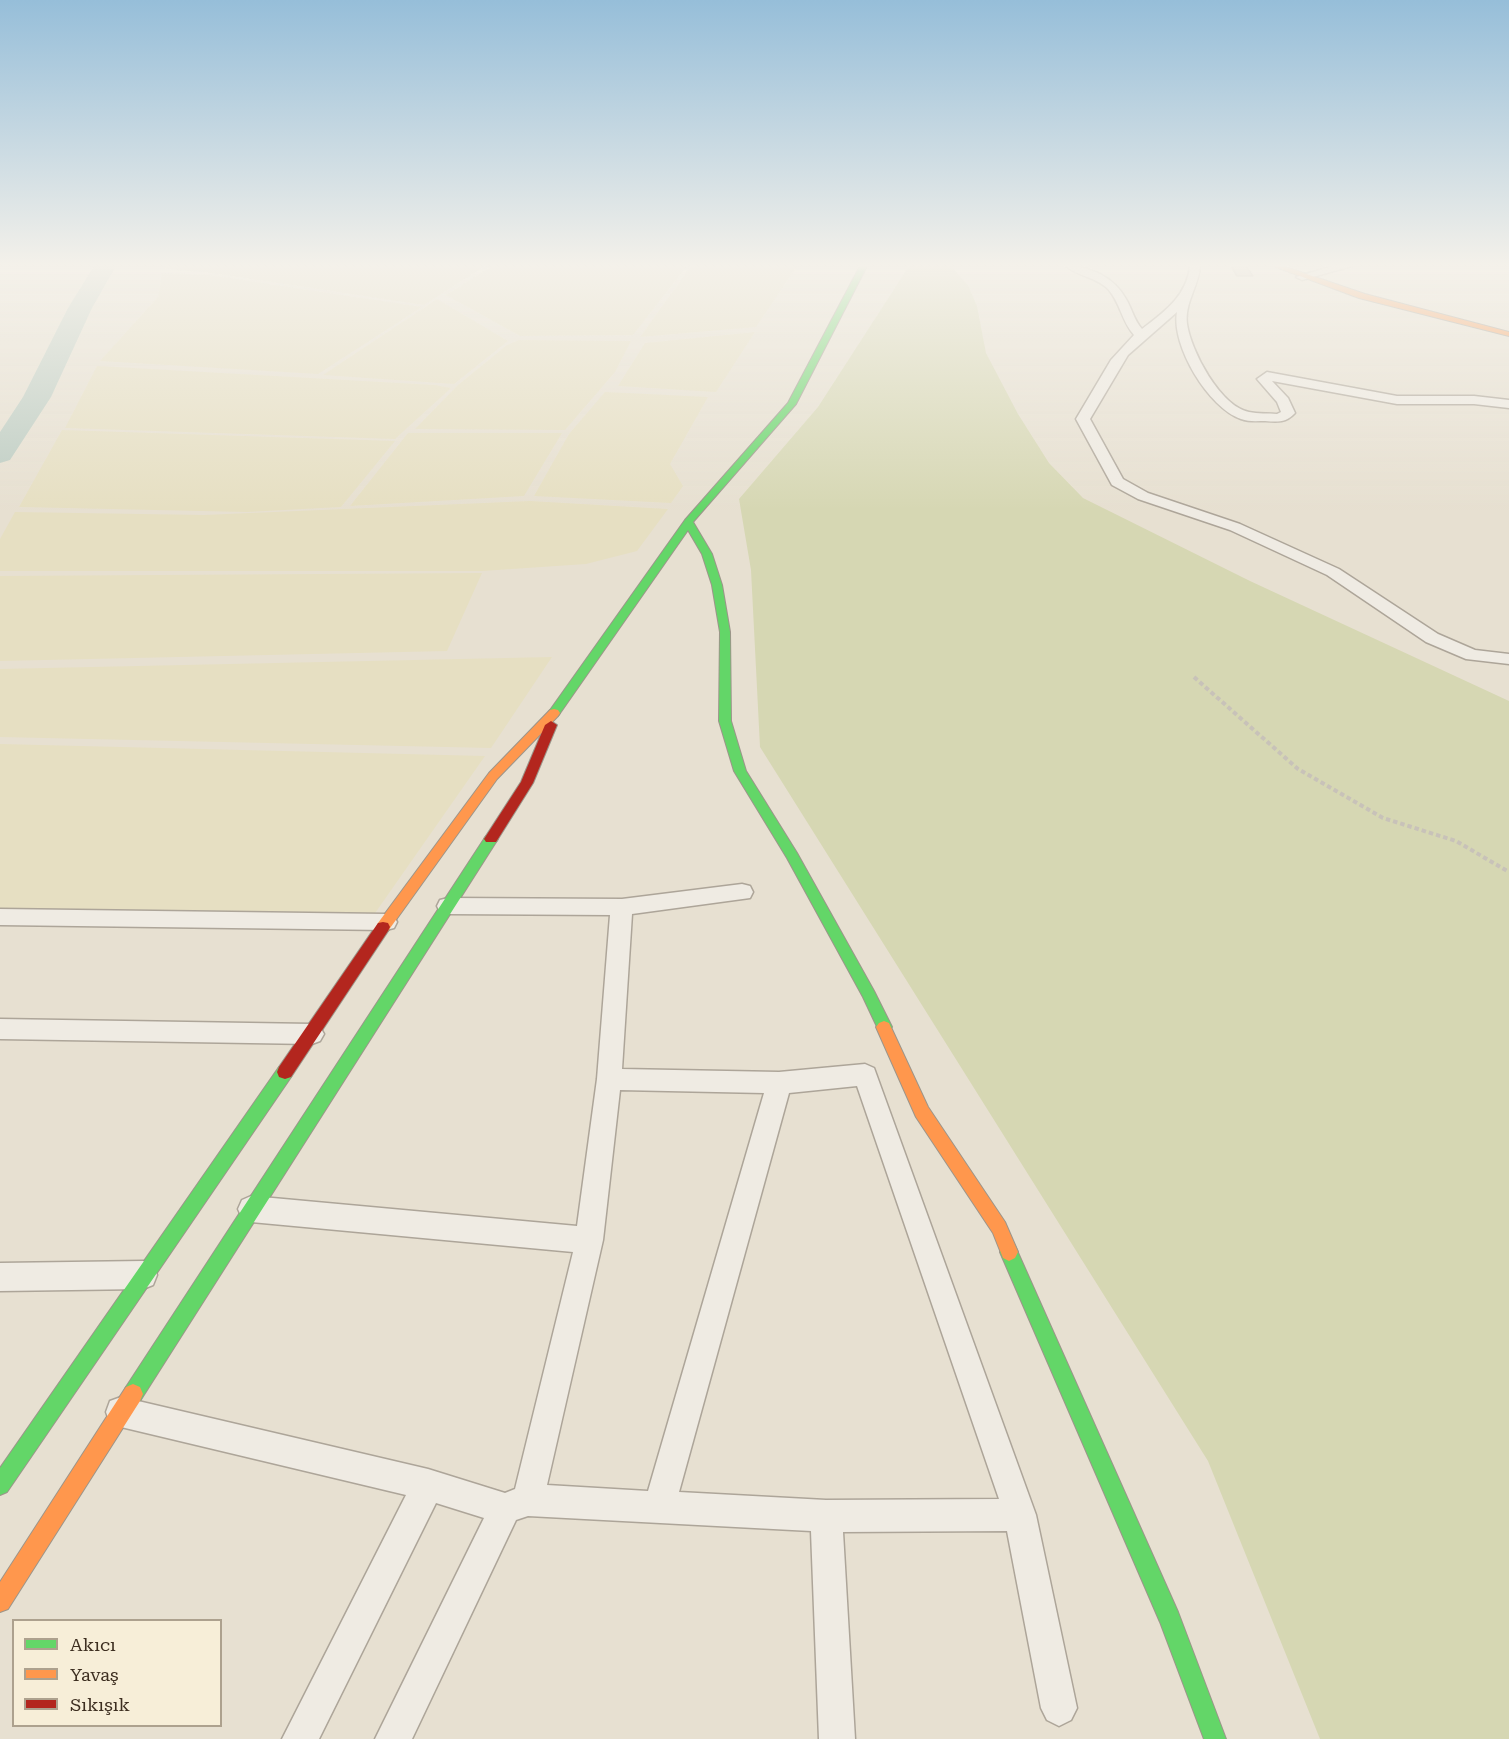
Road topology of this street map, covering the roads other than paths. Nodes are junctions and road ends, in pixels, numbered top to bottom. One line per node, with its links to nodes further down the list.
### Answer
1 (822, 347): 5 (street)
2 (1129, 347): 6 (street)
3 (1189, 347): 4 (street)
4 (1509, 404)
5 (688, 522): 7 (street); 33 (street)
6 (1509, 659)
7 (556, 711): 9 (street); 12 (street)
8 (742, 892): 10 (street)
9 (448, 906): 10 (street); 17 (street)
10 (622, 907): 15 (street)
11 (0, 917): 12 (street)
12 (386, 922): 14 (street)
13 (0, 1029): 14 (street)
14 (312, 1034): 19 (street)
15 (609, 1079): 16 (street); 18 (street)
16 (779, 1083): 25 (street); 26 (street)
17 (251, 1209): 18 (street); 21 (street)
18 (589, 1240): 24 (street)
19 (143, 1275): 20 (street); 22 (street)
20 (0, 1277)
21 (121, 1412): 23 (street); 28 (street)
22 (0, 1485)
23 (428, 1485): 24 (street); 30 (street)
24 (517, 1504): 25 (street); 31 (street)
25 (659, 1507): 27 (street)
26 (1020, 1515): 27 (street); 29 (street)
27 (826, 1516): 32 (street)
28 (0, 1601)
29 (1059, 1708)
30 (300, 1739)
31 (393, 1739)
32 (837, 1739)
33 (1215, 1739)

